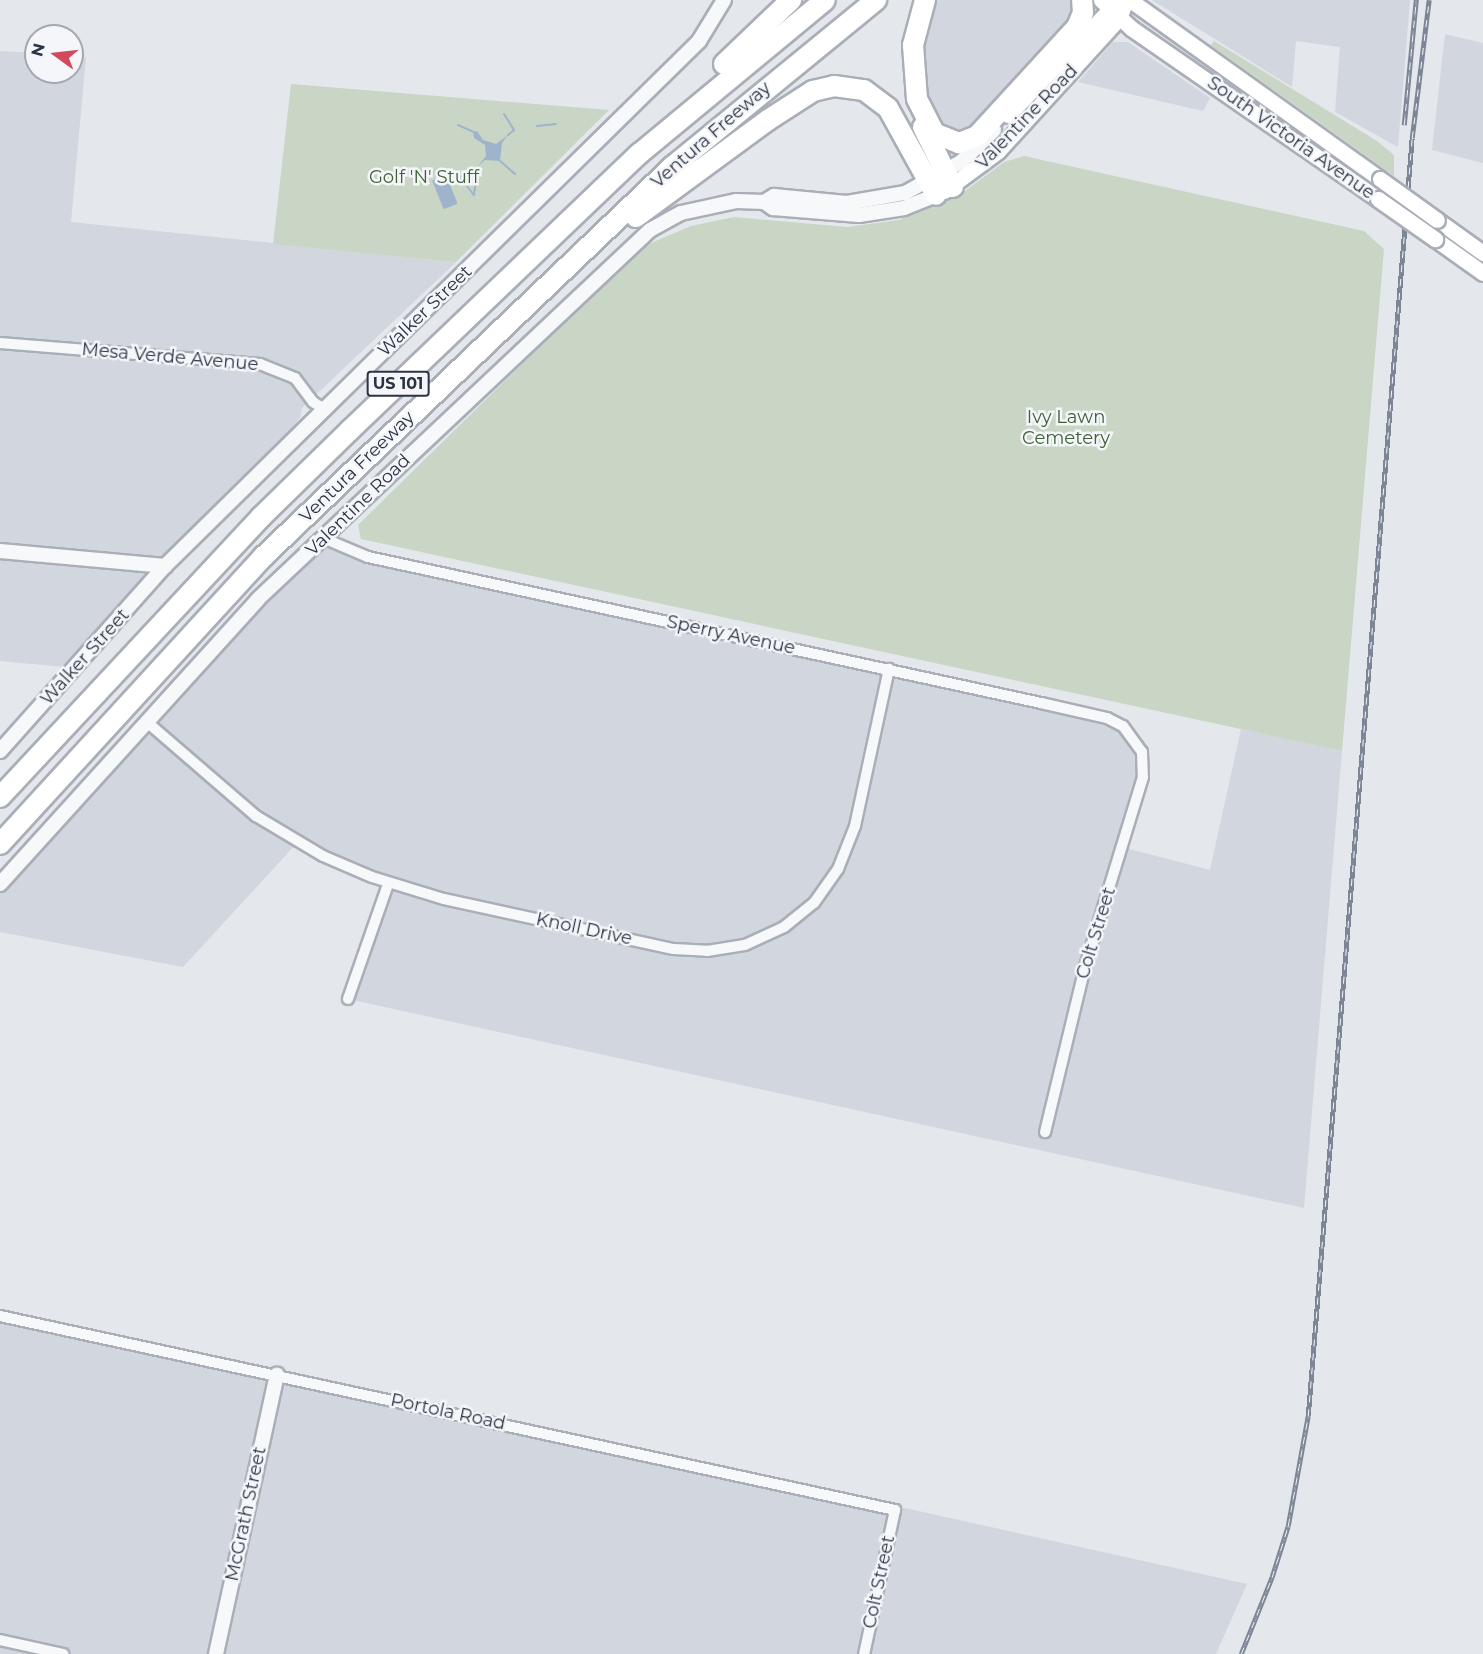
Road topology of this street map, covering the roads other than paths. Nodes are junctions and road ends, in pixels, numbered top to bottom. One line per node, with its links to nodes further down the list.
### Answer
1 (724, 0): 20 (street, Walker Street)
2 (791, 0): 15 (highway)
3 (825, 0): 15 (highway, Ventura Freeway / US 101)
4 (876, 0): 16 (highway, Ventura Freeway / US 101)
5 (925, 0): 11 (highway)
6 (1083, 0): 9 (main road); 11 (highway)
7 (1130, 0): 17 (main road, South Victoria Avenue, bridge)
8 (1115, 5): 9 (main road, Valentine Road); 13 (main road, Valentine Road); 18 (main road, South Victoria Avenue, bridge)
9 (1071, 49): 10 (main road, Valentine Road)
10 (1036, 87): 12 (main road, Valentine Road); 13 (main road)
11 (921, 112): 14 (highway)
12 (1003, 120): 14 (street, Valentine Road)
13 (1008, 140): 14 (main road, Valentine Road)
14 (941, 184): 16 (highway); 21 (street, Valentine Road)
15 (582, 207): 28 (highway, Ventura Freeway / US 101)
16 (587, 246): 29 (highway, Ventura Freeway / US 101)
17 (1483, 253)
18 (1483, 273)
19 (0, 343): 20 (street, Mesa Verde Avenue)
20 (324, 409): 23 (street, Walker Street)
21 (323, 538): 24 (street, Sperry Avenue); 25 (street, Valentine Road)
22 (0, 551): 23 (street)
23 (165, 566): 27 (street, Walker Street)
24 (889, 669): 26 (street, Sperry Avenue); 31 (street, Knoll Drive)
25 (147, 722): 30 (street, Valentine Road); 31 (street, Knoll Drive)
26 (1135, 737): 33 (street, Colt Street)
27 (0, 751)
28 (0, 797)
29 (0, 844)
30 (0, 884)
31 (388, 884): 32 (street)
32 (348, 999)
33 (1045, 1132)
34 (0, 1316): 35 (street, Portola Road)
35 (276, 1375): 36 (street, Portola Road); 39 (street, McGrath Street)
36 (895, 1510): 40 (street, Colt Street)
37 (0, 1640): 38 (street)
38 (63, 1654)
39 (216, 1654)
40 (864, 1654)

